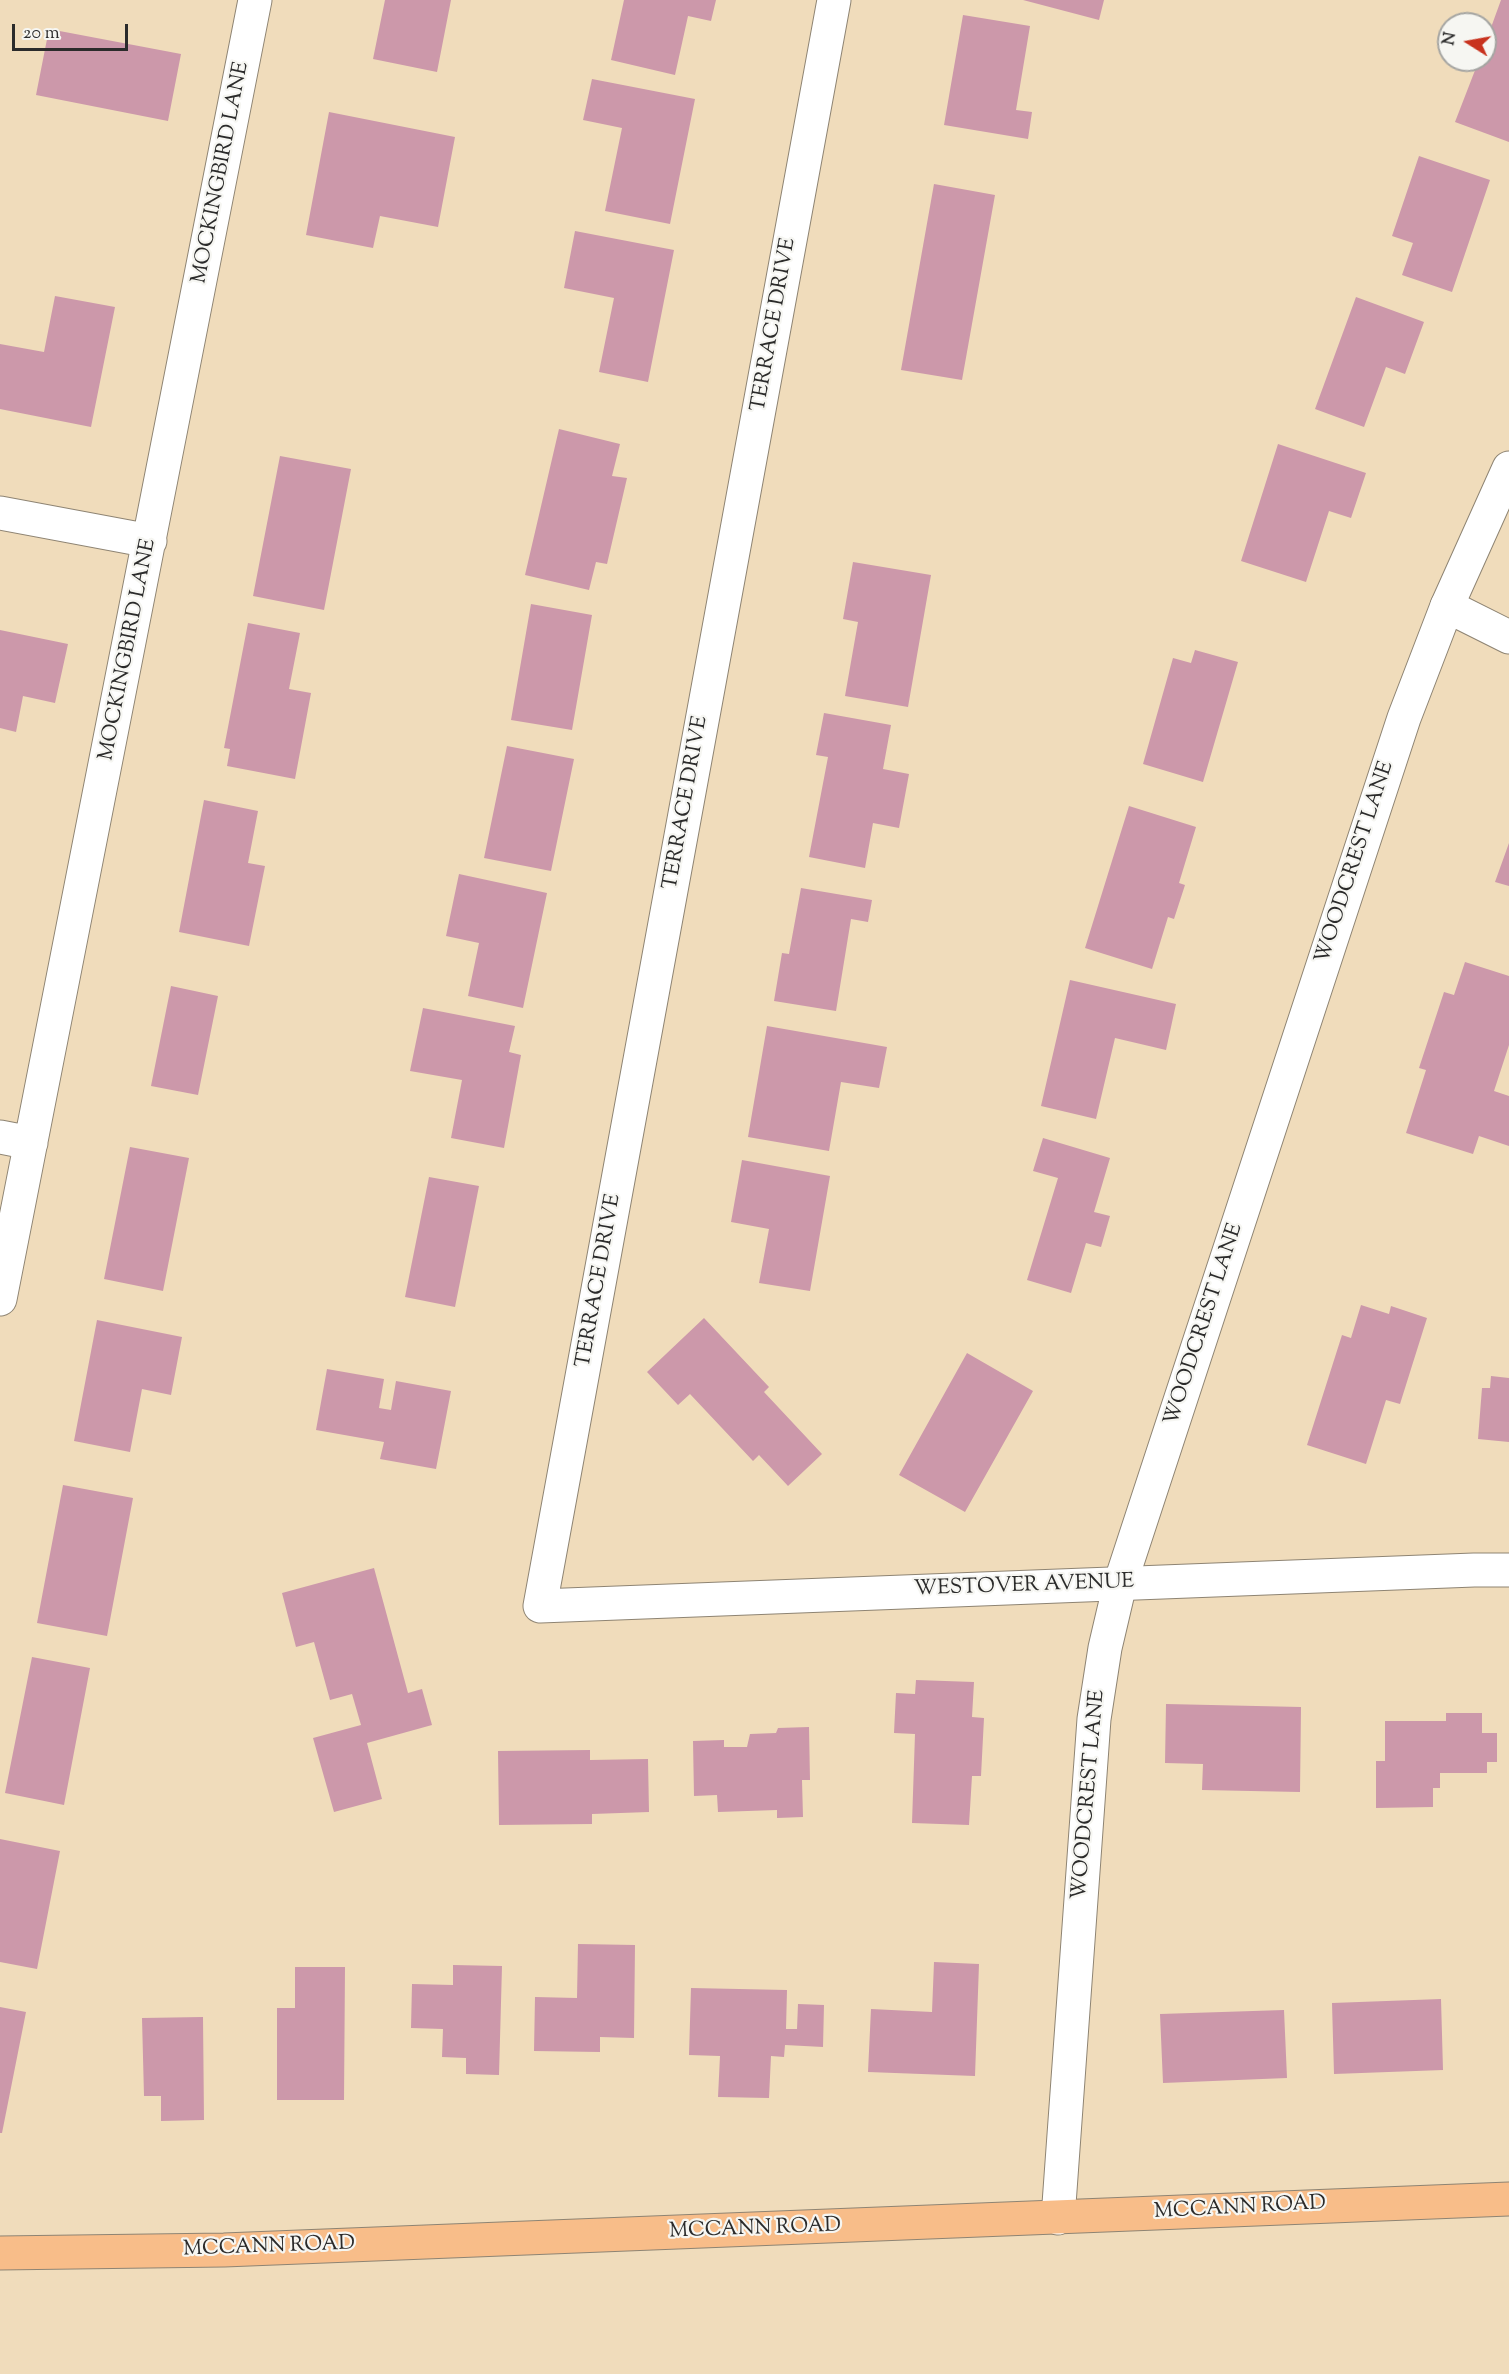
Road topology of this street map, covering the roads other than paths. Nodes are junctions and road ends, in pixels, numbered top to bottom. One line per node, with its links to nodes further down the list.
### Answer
1 (255, 0): 5 (street, MOCKINGBIRD LANE)
2 (834, 0): 12 (street, TERRACE DRIVE)
3 (1509, 468): 6 (street, WOODCREST LANE)
4 (0, 513): 5 (street)
5 (150, 541): 8 (street, MOCKINGBIRD LANE)
6 (1447, 606): 7 (street); 11 (street, WOODCREST LANE)
7 (1509, 637)
8 (16, 1140): 9 (street, MOCKINGBIRD LANE)
9 (0, 1299)
10 (1509, 1570): 11 (street, WESTOVER AVENUE)
11 (1120, 1584): 12 (street, WESTOVER AVENUE); 14 (street, WOODCREST LANE)
12 (540, 1606)
13 (1509, 2199): 14 (main road, MCCANN ROAD)
14 (1058, 2218): 15 (main road, MCCANN ROAD)
15 (0, 2253)

